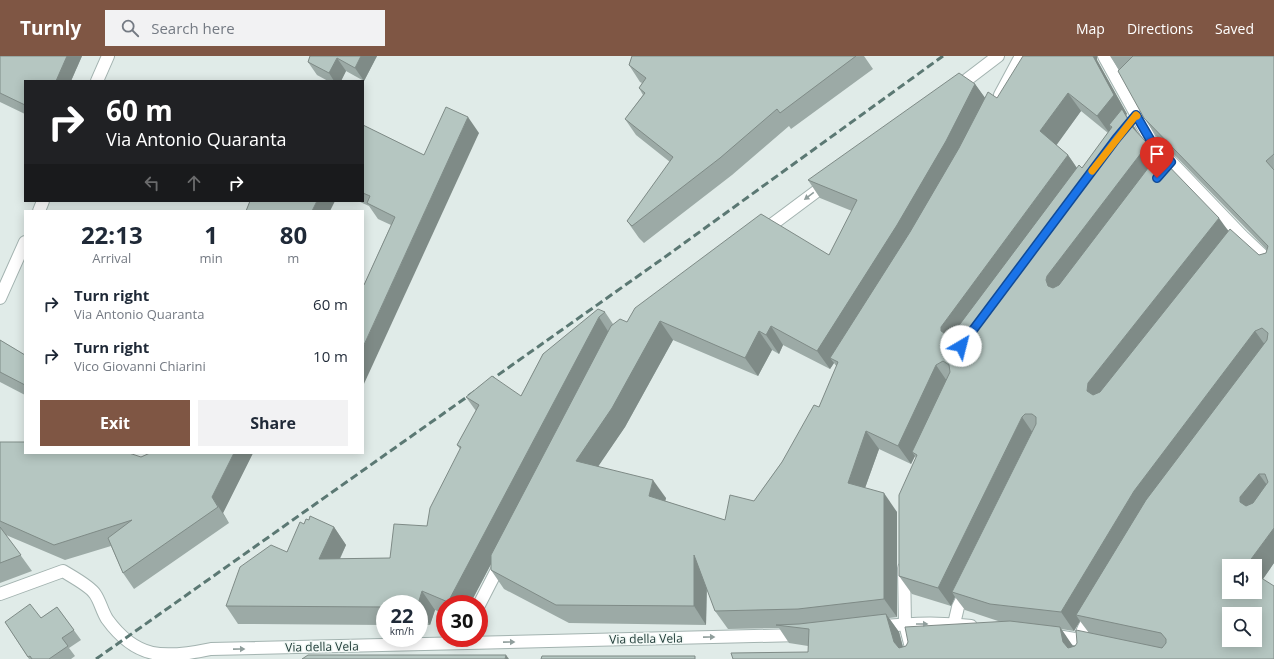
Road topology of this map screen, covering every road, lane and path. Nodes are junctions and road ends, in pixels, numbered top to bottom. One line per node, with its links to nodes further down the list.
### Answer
1 (108, 56): 6 (street)
2 (998, 56): 8 (street)
3 (1021, 56): 9 (street)
4 (1104, 56): 7 (street)
5 (1132, 77): 7 (street)
6 (97, 80)
7 (1121, 88): 10 (street)
8 (947, 94)
9 (994, 107)
10 (1136, 115): 11 (street); 12 (street)
11 (1126, 127)
12 (1171, 162): 13 (street); 15 (street)
13 (1161, 172)
14 (840, 174): 16 (street, one-way to 16)
15 (1242, 236): 18 (street); 19 (street)
16 (751, 240)
17 (24, 244): 20 (street)
18 (1233, 248)
19 (1274, 266)
20 (0, 298)
21 (508, 549): 25 (street)
22 (904, 553): 27 (street)
23 (972, 579): 28 (street)
24 (0, 594): 37 (street, Via della Vela)
25 (484, 595)
26 (1099, 601): 33 (street)
27 (905, 624): 28 (street, one-way to 28); 29 (street); 38 (street)
28 (954, 624): 30 (street)
29 (866, 628)
30 (985, 628)
31 (1040, 634): 33 (street)
32 (811, 635): 34 (street, Via della Vela, one-way to 32)
33 (1079, 639): 36 (street); 39 (street)
34 (488, 641)
35 (436, 642): 37 (street, Via della Vela, one-way to 35)
36 (1102, 644)
37 (214, 654)
38 (914, 659)
39 (1083, 659)

